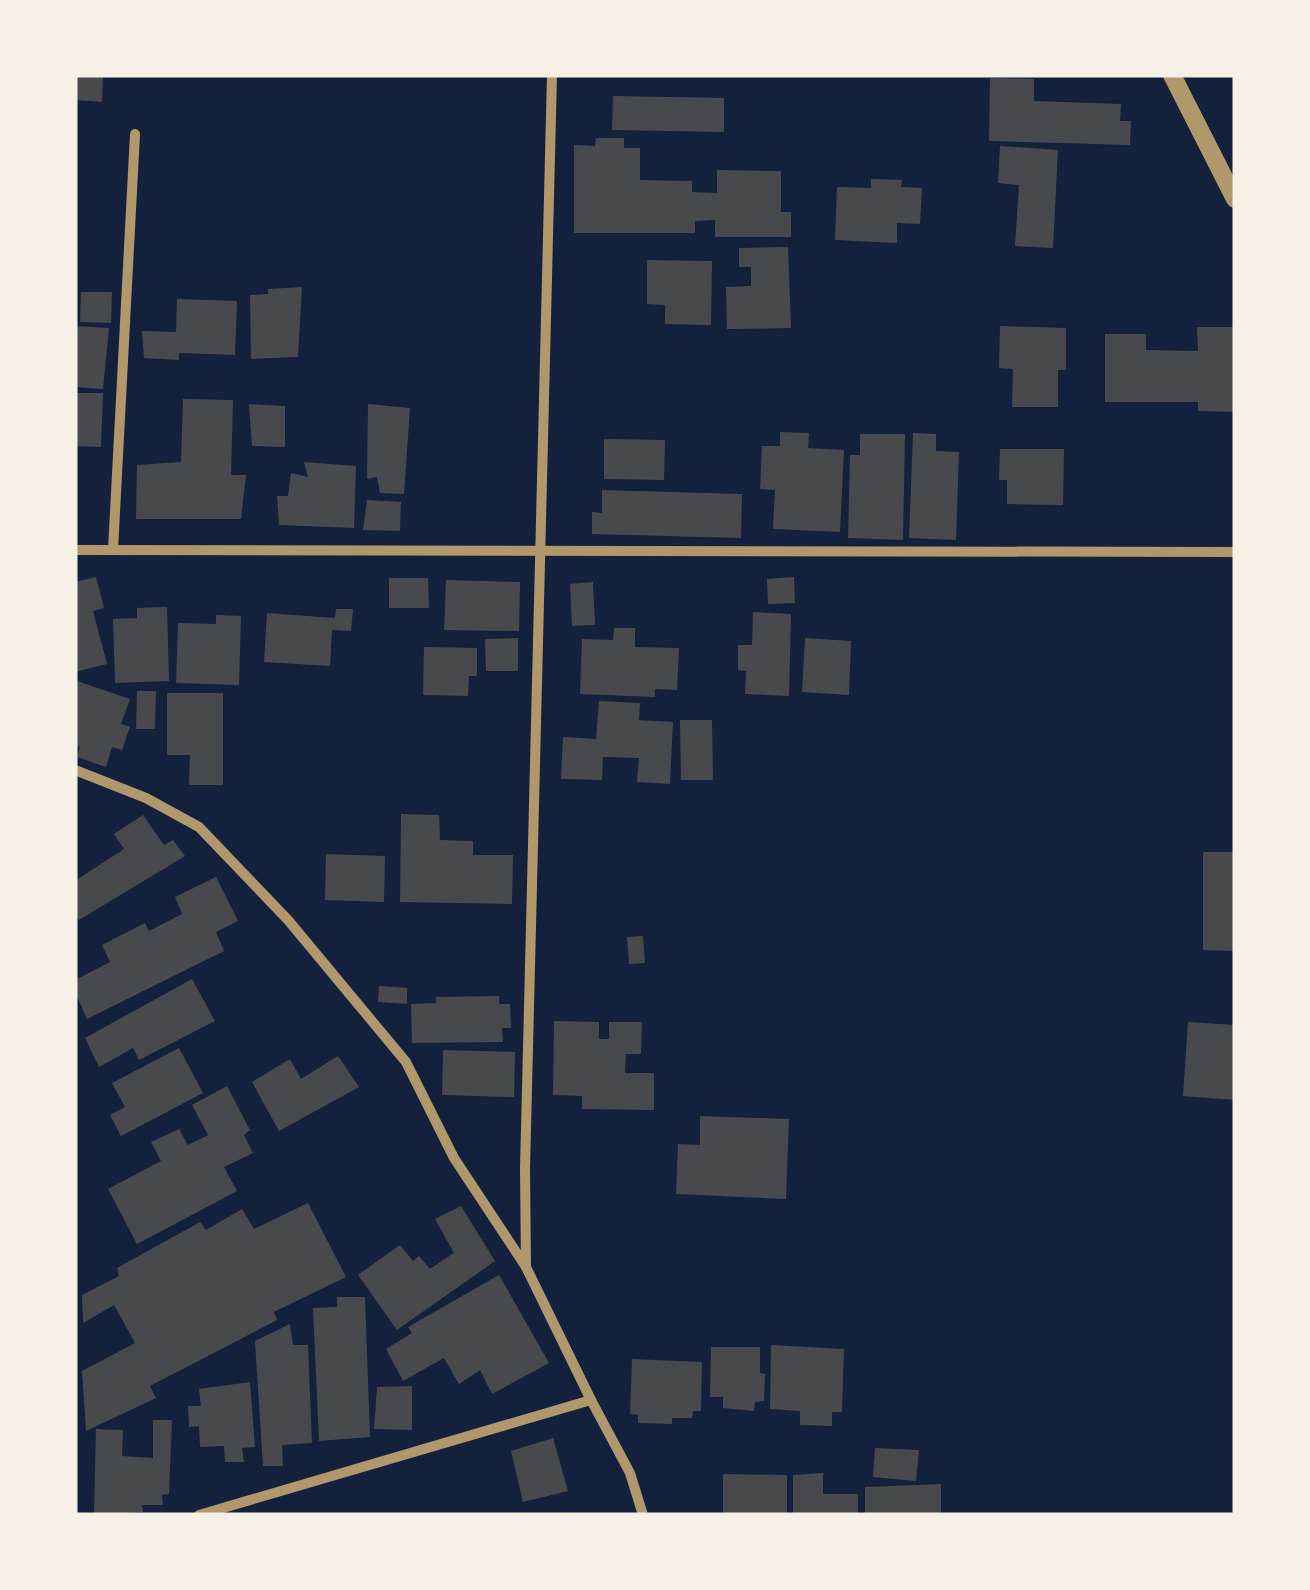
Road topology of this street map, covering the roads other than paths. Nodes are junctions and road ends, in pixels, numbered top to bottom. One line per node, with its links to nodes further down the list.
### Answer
1 (552, 75): 8 (street)
2 (1172, 75): 4 (street)
3 (135, 134): 6 (street)
4 (1235, 199)
5 (75, 550): 6 (street)
6 (113, 550): 8 (street)
7 (1235, 552): 8 (street)
8 (540, 553): 10 (street)
9 (75, 770): 10 (street)
10 (526, 1267): 11 (street)
11 (590, 1400): 12 (street); 13 (street)
12 (199, 1515)
13 (643, 1515)

